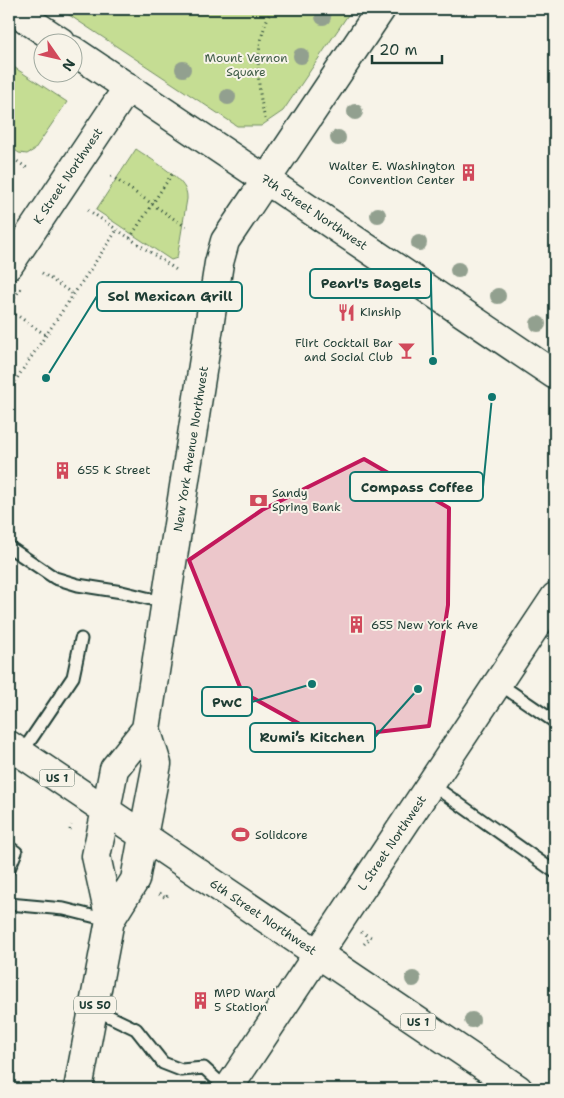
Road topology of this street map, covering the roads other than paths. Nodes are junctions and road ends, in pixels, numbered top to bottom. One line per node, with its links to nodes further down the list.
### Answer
1 (10, 9): 3 (main road)
2 (381, 9): 6 (main road, New York Avenue Northwest)
3 (46, 32)
4 (82, 57): 5 (main road, 7th Street Northwest)
5 (128, 87): 6 (main road, 7th Street Northwest); 7 (main road, K Street Northwest)
6 (266, 180): 8 (main road, 7th Street Northwest); 11 (main road, New York Avenue Northwest)
7 (9, 265)
8 (555, 375)
9 (9, 547): 11 (lane)
10 (555, 597): 13 (main road, L Street Northwest)
11 (167, 602): 15 (main road, New York Avenue Northwest)
12 (81, 639): 16 (lane)
13 (498, 684): 14 (lane); 17 (main road, L Street Northwest)
14 (555, 722)
15 (146, 730): 18 (main road, New York Avenue Northwest); 19 (main road, New York Avenue Northwest)
16 (15, 750): 18 (main road, 6th Street Northwest / US 1)
17 (432, 784): 22 (lane); 25 (main road, L Street Northwest)
18 (106, 810): 19 (main road, 6th Street Northwest / US 1); 24 (main road, New York Avenue Northwest / US 50)
19 (143, 836): 24 (main road, New York Avenue Northwest / US 50); 25 (main road, 6th Street Northwest / US 1)
20 (9, 847): 21 (lane)
21 (9, 869)
22 (555, 872)
23 (9, 904): 24 (lane)
24 (110, 920): 26 (main road, New York Avenue Northwest / US 50)
25 (318, 954): 28 (main road, L Street Northwest); 29 (main road, 6th Street Northwest / US 1)
26 (94, 1009): 27 (main road, New York Avenue Northwest / US 50); 28 (lane)
27 (78, 1089)
28 (228, 1089)
29 (518, 1089)

